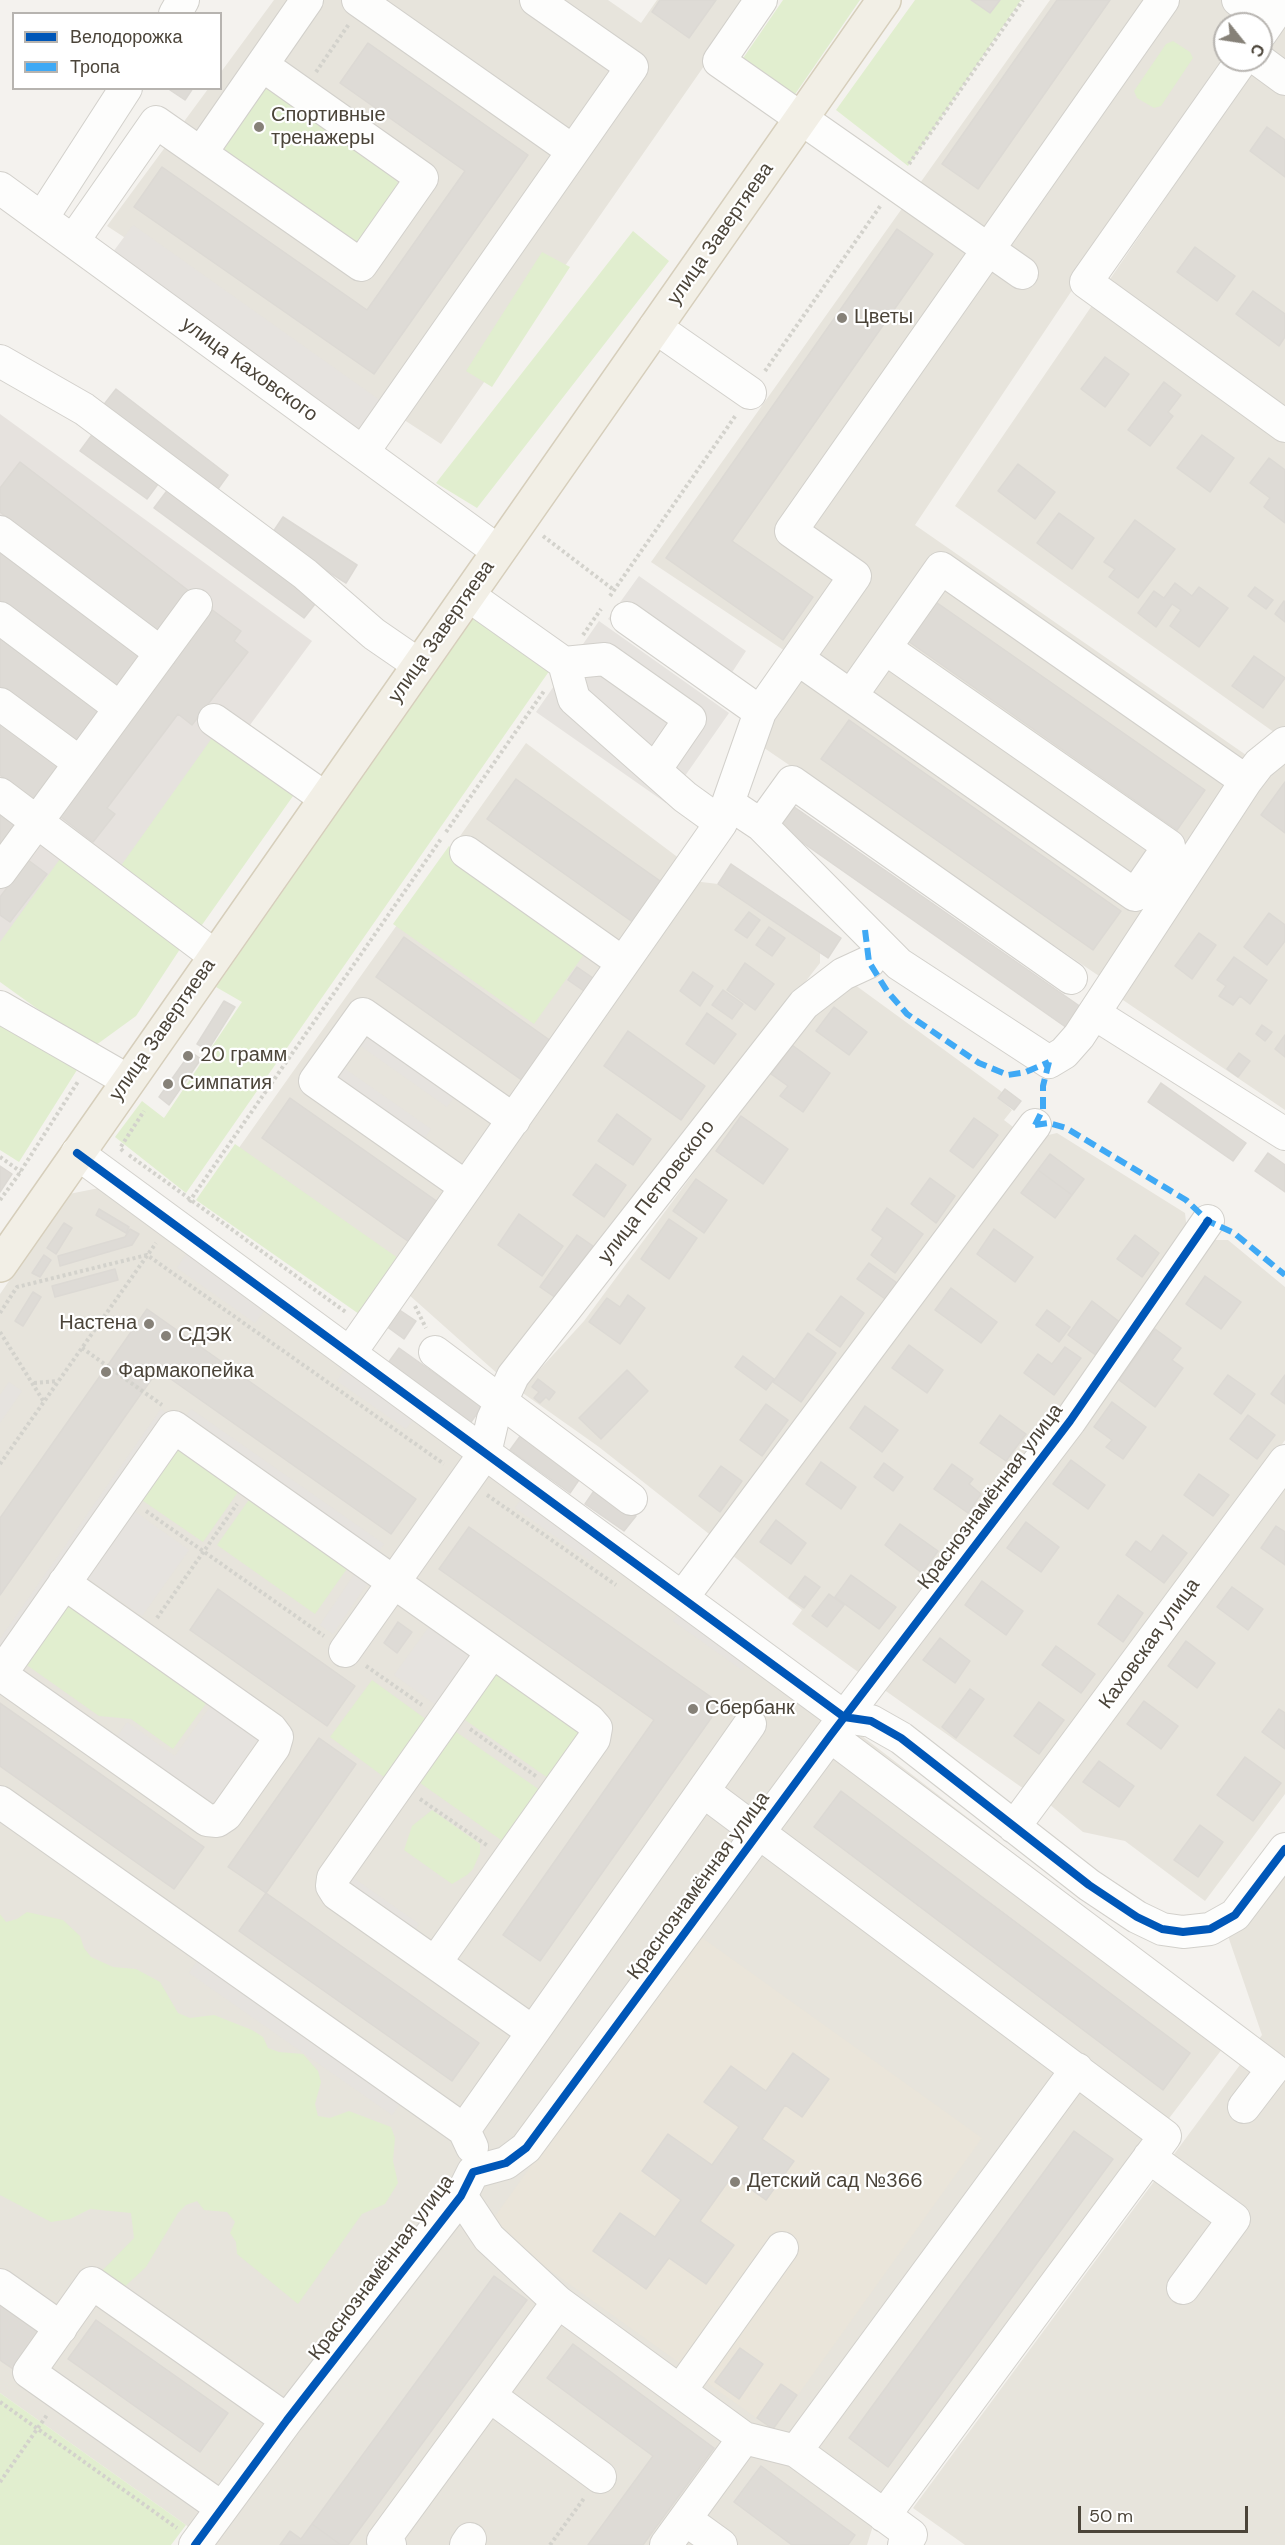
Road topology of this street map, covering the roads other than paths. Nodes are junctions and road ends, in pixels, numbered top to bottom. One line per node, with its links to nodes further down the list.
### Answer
1 (307, 0): 9 (street)
2 (536, 0): 13 (street)
3 (761, 0): 12 (street)
4 (884, 0): 12 (main road, улица Завертяева)
5 (1163, 0): 18 (street)
6 (1239, 0): 8 (street)
7 (361, 2): 13 (street)
8 (1260, 12)
9 (262, 65): 14 (street); 14 (street)
10 (1234, 72): 23 (street)
11 (125, 90): 16 (street)
12 (802, 118): 18 (street); 20 (main road, улица Завертяева)
13 (573, 151): 24 (street)
14 (201, 153): 17 (street)
15 (0, 188): 16 (street, улица Каховского)
16 (42, 219): 17 (street, улица Каховского)
17 (73, 241): 24 (street, улица Каховского)
18 (988, 249): 19 (street); 33 (street)
19 (1022, 273)
20 (656, 327): 22 (street); 26 (main road, улица Завертяева)
21 (0, 361): 35 (street)
22 (750, 393)
23 (1285, 426)
24 (363, 452): 26 (street, улица Каховского)
25 (0, 532): 32 (street)
26 (498, 551): 27 (main road, улица Завертяева)
27 (468, 595): 34 (street); 35 (main road, улица Завертяева)
28 (196, 604): 32 (street)
29 (612, 608): 39 (street)
30 (0, 618): 38 (street)
31 (885, 648): 36 (street); 36 (street); 44 (street)
32 (160, 652): 38 (street)
33 (798, 659): 36 (street); 39 (street)
34 (564, 663): 43 (street); 43 (street)
35 (419, 664): 46 (main road, улица Завертяева)
36 (852, 696)
37 (0, 704): 42 (street)
38 (120, 708): 42 (street)
39 (760, 712): 47 (street)
40 (214, 720): 46 (street)
41 (1284, 745): 44 (street)
42 (80, 763): 48 (street)
43 (655, 770): 47 (street)
44 (1245, 781): 57 (street)
45 (0, 794): 48 (street)
46 (325, 798): 52 (main road, улица Завертяева)
47 (724, 813): 49 (street); 54 (street)
48 (37, 822): 51 (street); 52 (street)
49 (761, 825): 55 (street); 57 (street)
50 (466, 852): 54 (street)
51 (0, 872)
52 (215, 956): 58 (main road, улица Завертяева)
53 (869, 962): 68 (street, улица Петровского)
54 (623, 963): 59 (street)
55 (1071, 978)
56 (0, 1007): 58 (street)
57 (1095, 1014): 61 (street)
58 (128, 1080): 62 (main road, улица Завертяева)
59 (514, 1120): 63 (street); 63 (street)
60 (1035, 1125): 74 (street)
61 (1285, 1134)
62 (77, 1153): 65 (main road, улица Завертяева); 67 (street)
63 (466, 1187): 67 (street)
64 (1208, 1221): 79 (street, Краснознамённая улица)
65 (0, 1265)
66 (435, 1352): 68 (street)
67 (350, 1353): 69 (street)
68 (500, 1401): 69 (street, улица Петровского); 71 (street)
69 (485, 1452): 72 (street); 74 (street)
70 (1285, 1461): 82 (street, Каховская улица)
71 (631, 1498)
72 (393, 1582): 73 (street); 75 (street); 76 (street)
73 (64, 1583): 77 (street); 77 (street)
74 (682, 1598): 79 (street)
75 (345, 1651)
76 (492, 1652): 85 (street); 85 (street)
77 (0, 1674)
78 (750, 1724): 80 (street)
79 (837, 1726): 82 (street); 83 (street, Краснознамённая улица); 88 (street)
80 (703, 1791): 83 (street); 86 (street)
81 (0, 1802): 89 (street)
82 (1014, 1827): 84 (street)
83 (760, 1831): 87 (street); 91 (street, Краснознамённая улица)
84 (1285, 1849)
85 (435, 1963): 86 (street)
86 (533, 2032): 89 (street)
87 (1077, 2069): 90 (street); 101 (street)
88 (1244, 2107)
89 (464, 2130): 91 (street)
90 (1149, 2157): 94 (street); 104 (street)
91 (467, 2184): 95 (street); 99 (street, Краснознамённая улица)
92 (782, 2248): 97 (street)
93 (0, 2285): 96 (street)
94 (1184, 2288)
95 (558, 2302): 97 (street); 98 (street)
96 (61, 2328): 99 (street); 103 (street)
97 (680, 2391): 100 (street)
98 (490, 2396): 102 (street); 107 (street)
99 (287, 2420): 103 (street, Краснознамённая улица)
100 (744, 2438): 101 (street); 105 (street)
101 (796, 2451): 104 (street)
102 (600, 2477)
103 (222, 2508): 106 (street, Краснознамённая улица)
104 (884, 2516): 110 (street)
105 (685, 2519): 108 (street); 109 (street)
106 (184, 2541)
107 (390, 2545)
108 (666, 2545)
109 (721, 2545)
110 (904, 2545)

